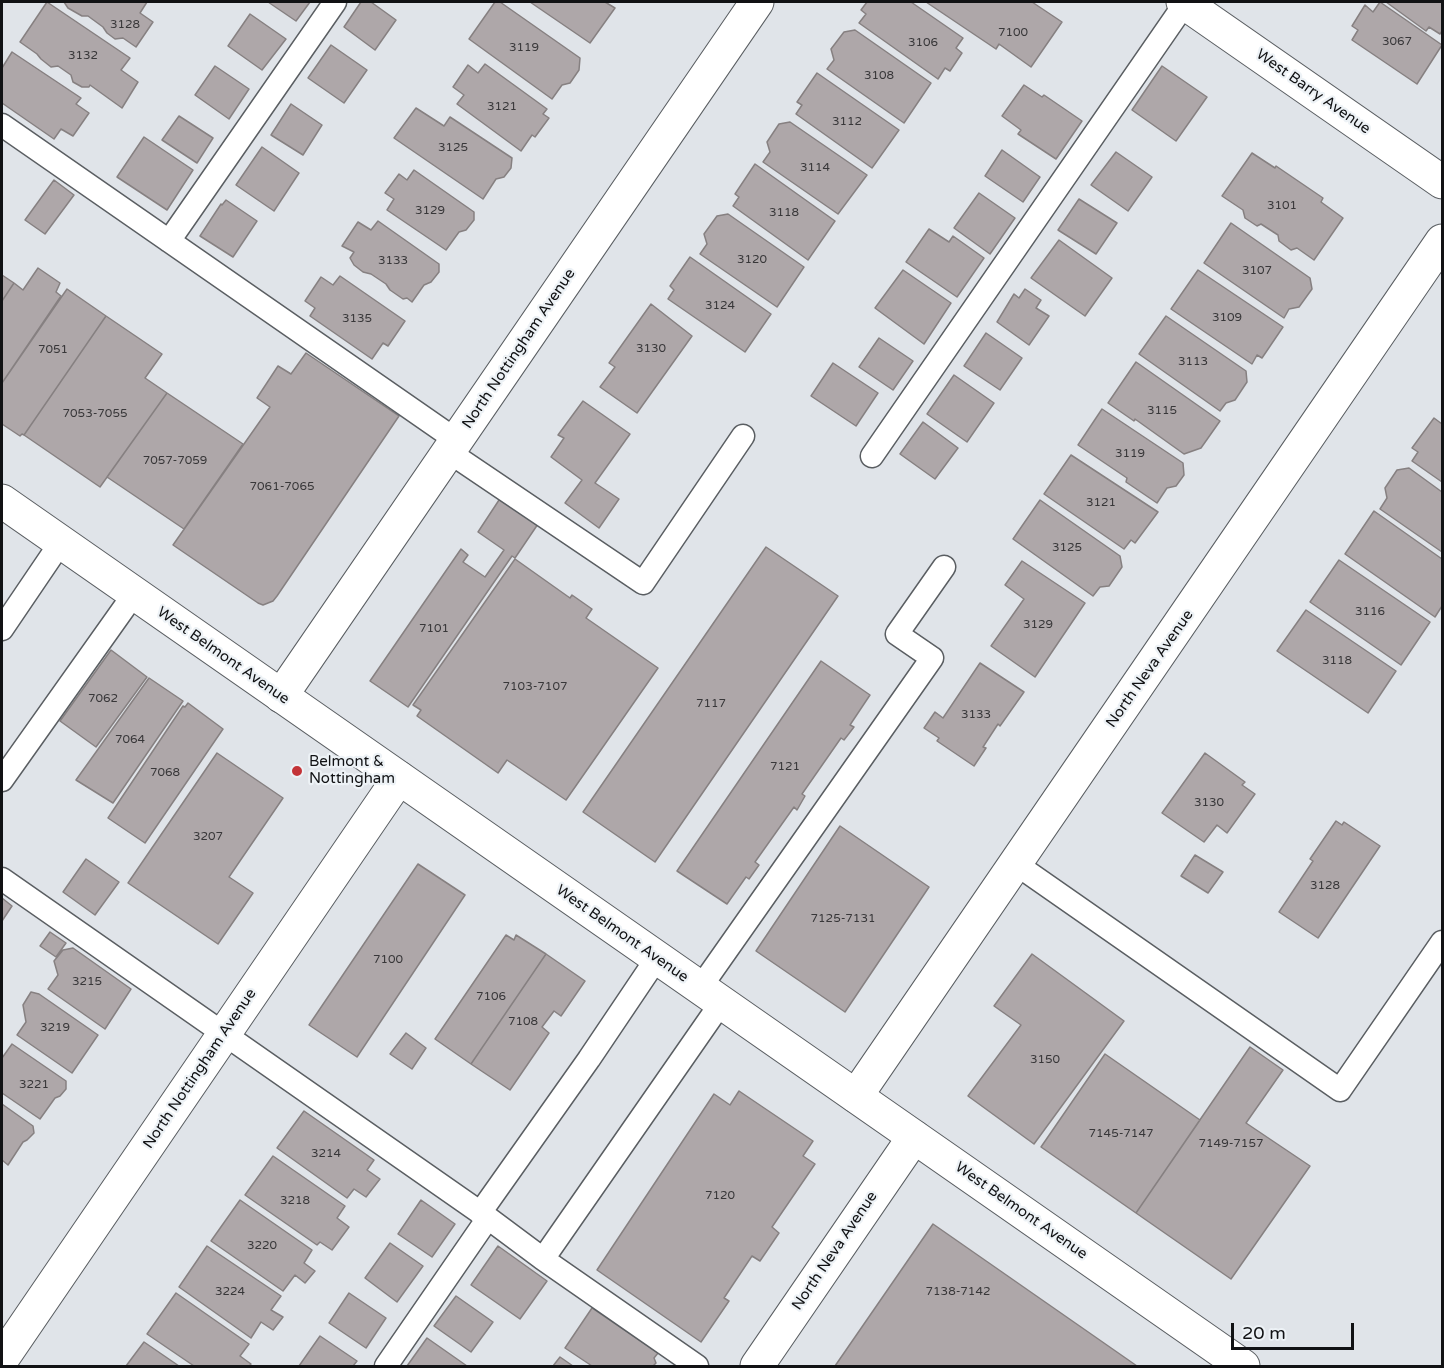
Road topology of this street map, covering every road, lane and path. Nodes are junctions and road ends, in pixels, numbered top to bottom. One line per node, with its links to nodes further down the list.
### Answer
1 (335, 2): 6 (lane)
2 (756, 2): 9 (street, North Nottingham Avenue)
3 (1185, 2): 5 (street, West Barry Avenue); 10 (lane)
4 (2, 124): 6 (lane)
5 (1443, 182)
6 (170, 241): 9 (lane)
7 (1443, 242): 19 (street, North Neva Avenue)
8 (743, 436): 9 (lane)
9 (452, 446): 16 (street, North Nottingham Avenue)
10 (872, 456)
11 (2, 501): 12 (street, West Belmont Avenue)
12 (61, 542): 14 (street, West Belmont Avenue); 15 (lane)
13 (944, 567): 23 (lane)
14 (134, 594): 16 (street, West Belmont Avenue); 18 (lane)
15 (2, 629)
16 (281, 696): 17 (street, West Belmont Avenue)
17 (399, 778): 22 (street, West Belmont Avenue); 24 (street, North Nottingham Avenue)
18 (2, 780)
19 (1016, 864): 21 (lane); 25 (street, North Neva Avenue)
20 (2, 879): 24 (lane)
21 (1443, 942)
22 (657, 958): 23 (street, West Belmont Avenue); 27 (lane)
23 (710, 995): 25 (street, West Belmont Avenue); 28 (lane)
24 (224, 1035): 27 (lane); 29 (street, North Nottingham Avenue)
25 (856, 1096): 26 (street, West Belmont Avenue)
26 (914, 1137): 32 (street, North Neva Avenue); 33 (street, West Belmont Avenue)
27 (484, 1216): 28 (lane); 30 (lane)
28 (543, 1259): 31 (lane)
29 (2, 1359)
30 (386, 1366)
31 (697, 1366)
32 (757, 1366)
33 (1243, 1366)

